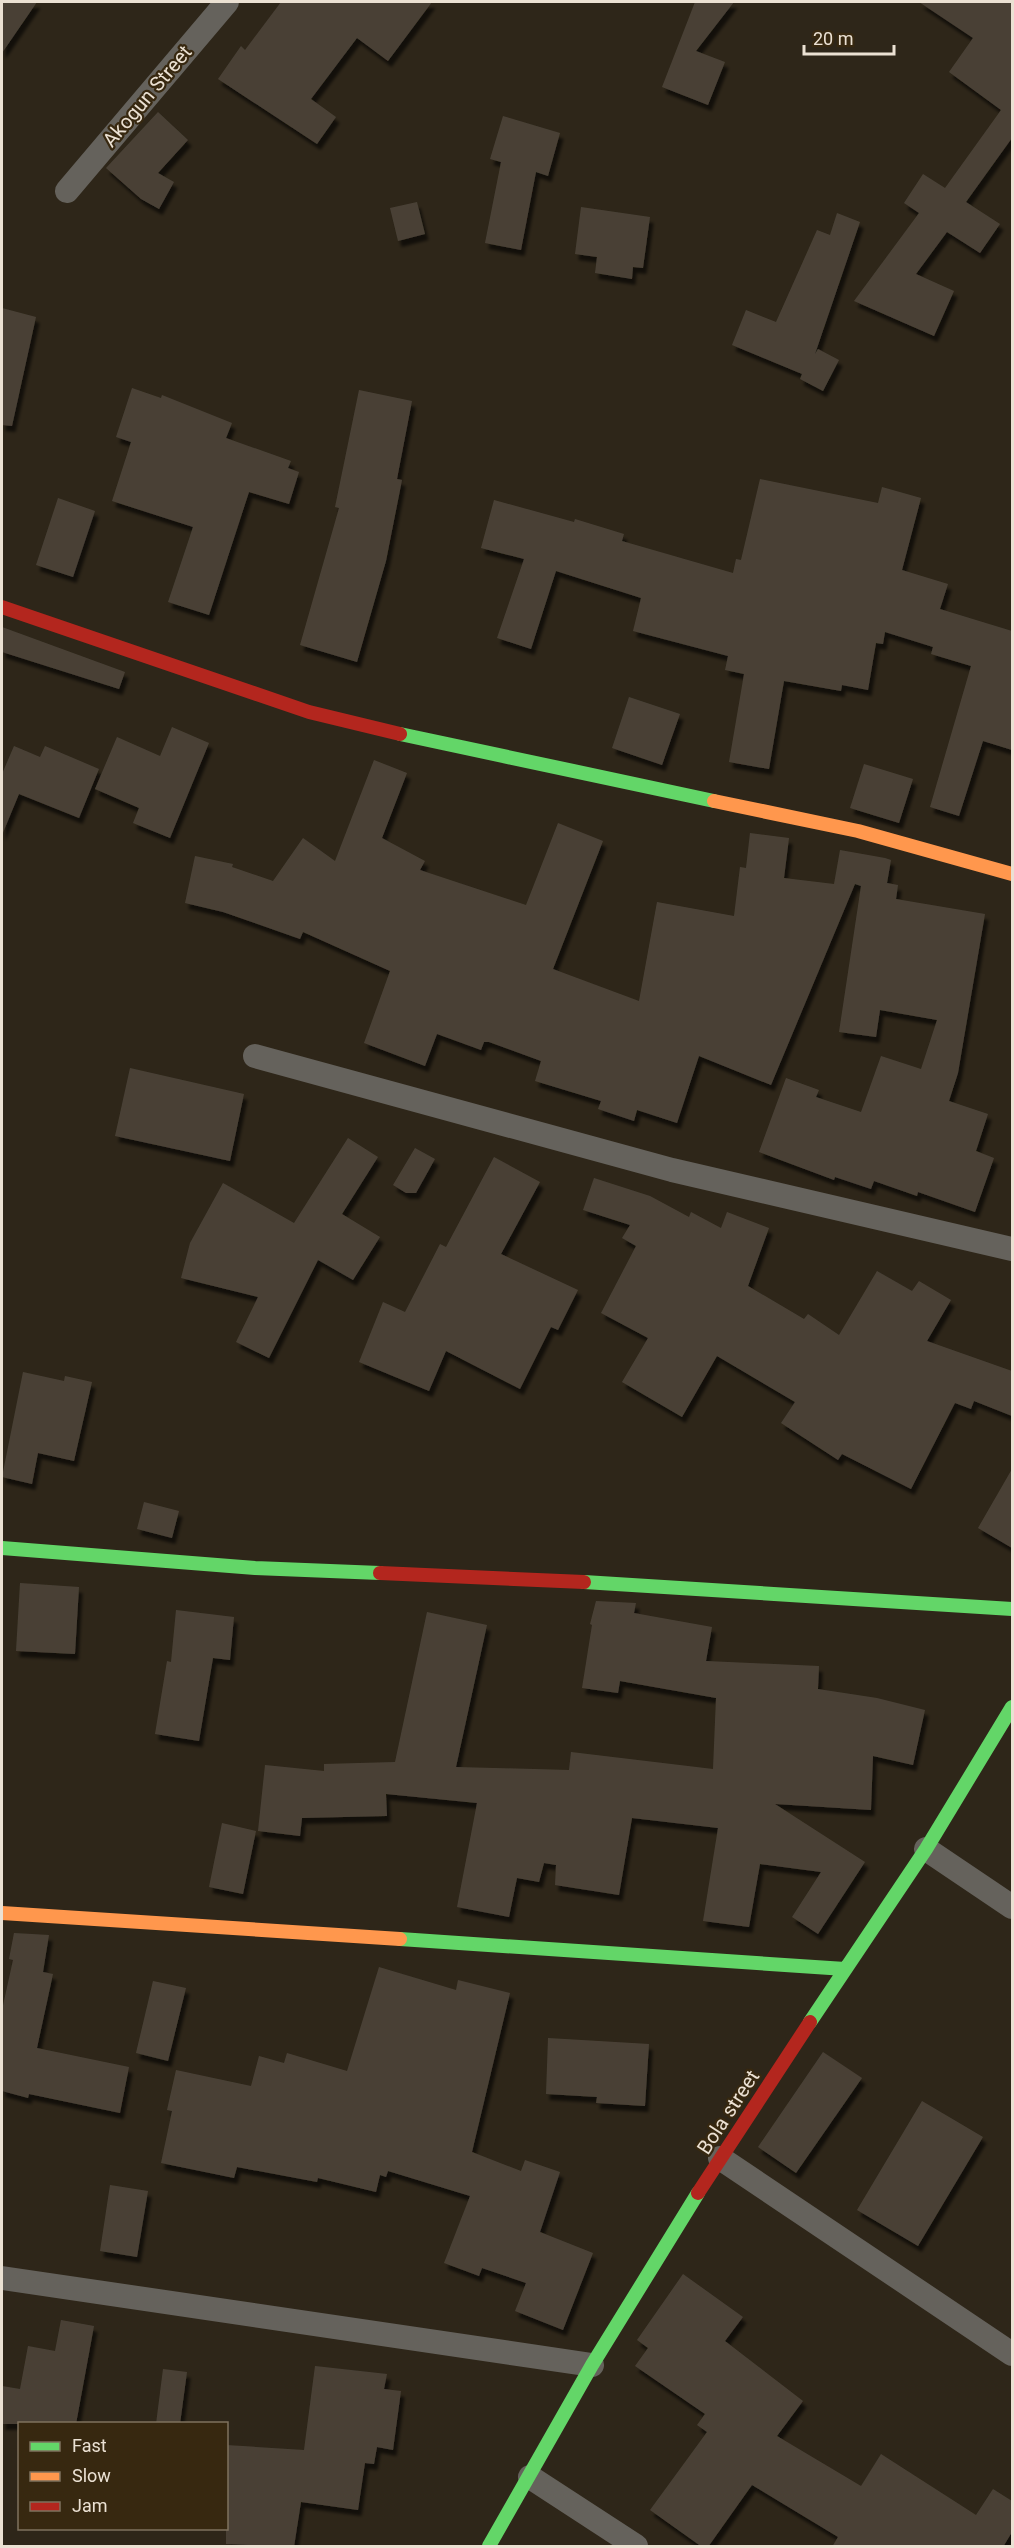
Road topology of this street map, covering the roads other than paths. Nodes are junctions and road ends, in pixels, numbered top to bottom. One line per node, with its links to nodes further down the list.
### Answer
1 (226, 2): 2 (street, Akogun Street)
2 (67, 191)
3 (2, 607): 4 (street)
4 (1012, 874)
5 (255, 1056): 6 (street)
6 (1012, 1249)
7 (2, 1548): 8 (street)
8 (1012, 1609)
9 (1012, 1707): 10 (street, Bola street)
10 (926, 1849): 11 (street); 13 (street, Bola street)
11 (1012, 1907)
12 (2, 1913): 13 (street)
13 (845, 1970): 14 (street, Bola street)
14 (720, 2158): 16 (street); 17 (street, Bola street)
15 (2, 2278): 17 (street)
16 (1012, 2354)
17 (592, 2364): 18 (street, Bola street)
18 (530, 2477): 19 (street, Bola street); 20 (street)
19 (489, 2547)
20 (636, 2547)

